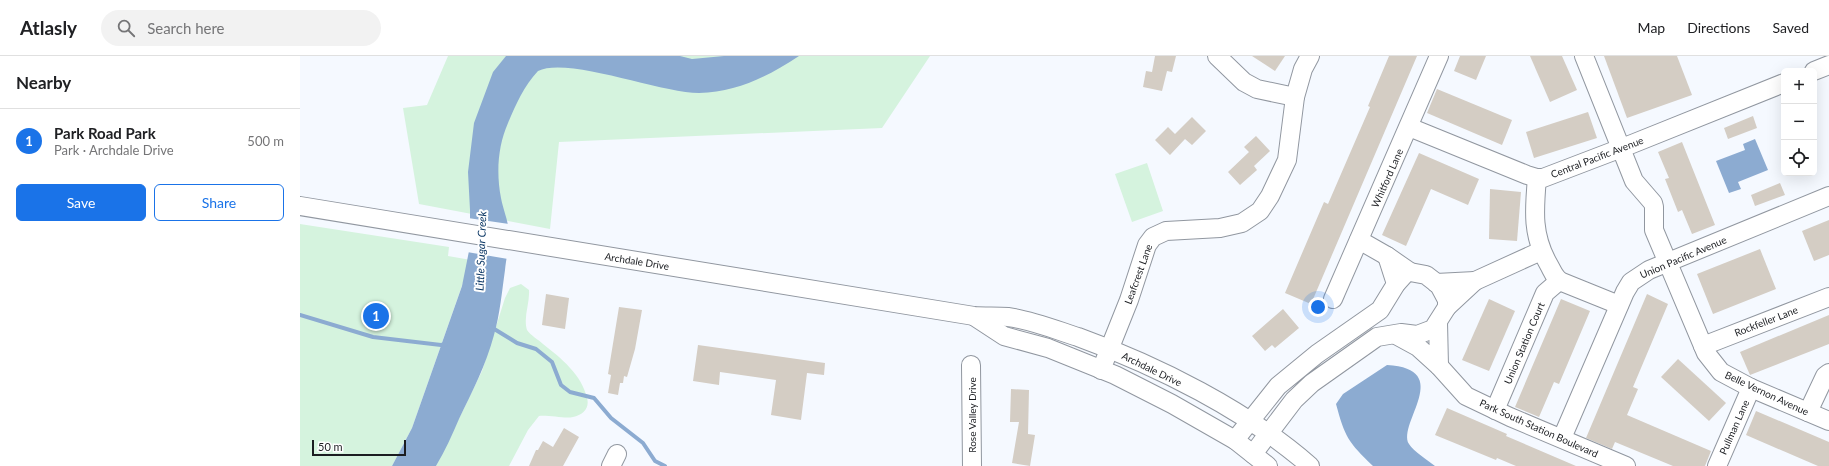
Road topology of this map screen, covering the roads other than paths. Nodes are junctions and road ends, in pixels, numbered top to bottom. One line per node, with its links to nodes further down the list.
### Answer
1 (1310, 56): 8 (street, Leafcrest Lane)
2 (1439, 56): 9 (street, Whitford Lane)
3 (1584, 56): 10 (street)
4 (1220, 57): 8 (street)
5 (1829, 65): 6 (street)
6 (1817, 70)
7 (1781, 84): 10 (street, Central Pacific Avenue)
8 (1295, 97): 30 (street, Leafcrest Lane)
9 (1409, 126): 11 (street, Central Pacific Avenue); 14 (street, Whitford Lane)
10 (1621, 148): 11 (street, Central Pacific Avenue); 17 (street, Belle Vernon Avenue)
11 (1537, 178): 15 (street)
12 (1829, 196): 17 (street, Union Pacific Avenue)
13 (300, 206): 27 (street, Archdale Drive)
14 (1359, 240): 16 (street); 24 (street, Whitford Lane)
15 (1541, 252): 19 (street); 20 (street)
16 (1387, 256): 18 (street); 22 (street)
17 (1668, 262): 25 (street, Union Pacific Avenue); 29 (street, Belle Vernon Avenue)
18 (1410, 272): 21 (street); 22 (street)
19 (1559, 281): 25 (street); 38 (street, Union Station Court)
20 (1475, 282): 21 (street); 26 (street)
21 (1436, 283): 26 (street)
22 (1396, 284): 31 (street)
23 (1829, 296): 29 (street, Rockfeller Lane)
24 (1333, 299)
25 (1619, 305): 43 (street, Union Pacific Avenue)
26 (1443, 314): 28 (street); 33 (street)
27 (974, 316): 30 (street, Archdale Drive); 34 (street, Archdale Drive)
28 (1394, 334): 33 (street, Park South Station Boulevard); 35 (street)
29 (1703, 346): 37 (street, Belle Vernon Avenue)
30 (1111, 349): 34 (street, Leafcrest Lane); 40 (street, Archdale Drive)
31 (1317, 354): 35 (street); 40 (street)
32 (971, 365): 46 (street, Rose Valley Drive)
33 (1439, 366): 38 (street, Park South Station Boulevard)
34 (1101, 370): 44 (street, Archdale Drive)
35 (1329, 371): 42 (street)
36 (1829, 373): 39 (street)
37 (1751, 388): 39 (street, Belle Vernon Avenue); 50 (street, Pullman Lane)
38 (1495, 410): 43 (street, Park South Station Boulevard)
39 (1808, 412): 41 (street, Belle Vernon Avenue)
40 (1249, 421): 42 (street, Archdale Drive); 44 (street)
41 (1829, 421)
42 (1268, 433): 45 (street); 48 (street, Archdale Drive)
43 (1562, 438): 49 (street, Park South Station Boulevard)
44 (1235, 440): 45 (street, Archdale Drive)
45 (1253, 454): 47 (street, Archdale Drive)
46 (972, 466)
47 (1268, 466)
48 (1310, 466)
49 (1626, 466)
50 (1717, 466)

